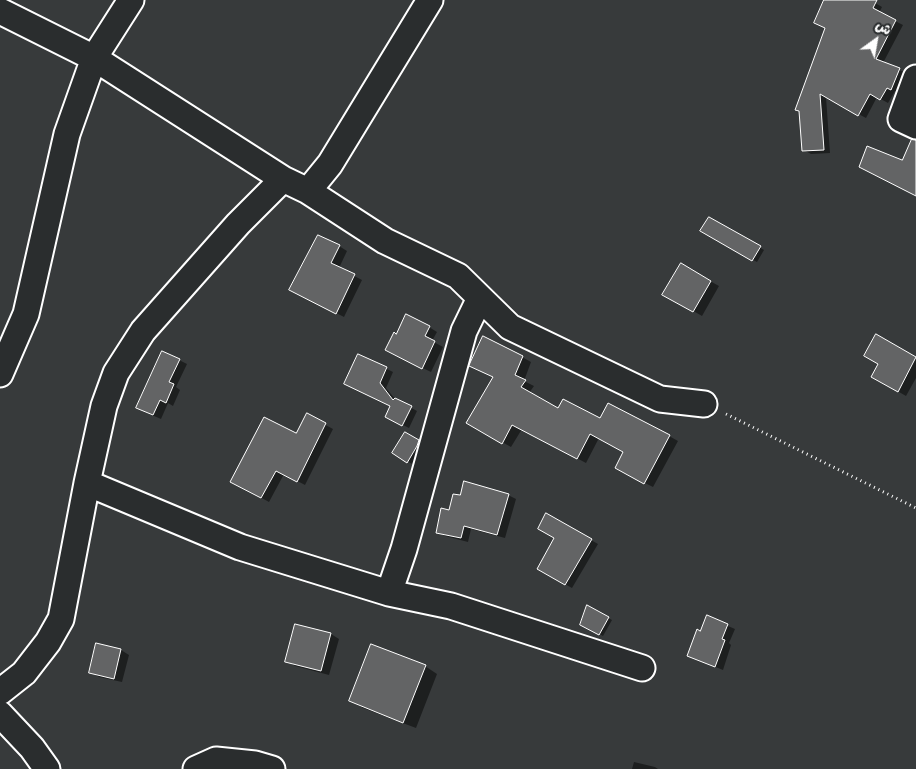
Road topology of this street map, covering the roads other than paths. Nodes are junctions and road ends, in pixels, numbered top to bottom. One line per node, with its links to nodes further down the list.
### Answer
1 (132, 0): 4 (street)
2 (430, 0): 8 (street)
3 (0, 11): 4 (street)
4 (94, 58): 7 (street); 10 (street)
5 (916, 78): 6 (street)
6 (916, 126)
7 (283, 179): 8 (street); 12 (street)
8 (308, 191): 9 (street)
9 (480, 298): 11 (street); 13 (street)
10 (0, 374)
11 (704, 404)
12 (87, 483): 13 (street); 15 (street)
13 (389, 593): 14 (street)
14 (642, 668)
15 (0, 692)
16 (0, 714): 17 (street)
17 (47, 769)
18 (196, 769): 19 (street)
19 (272, 769)

